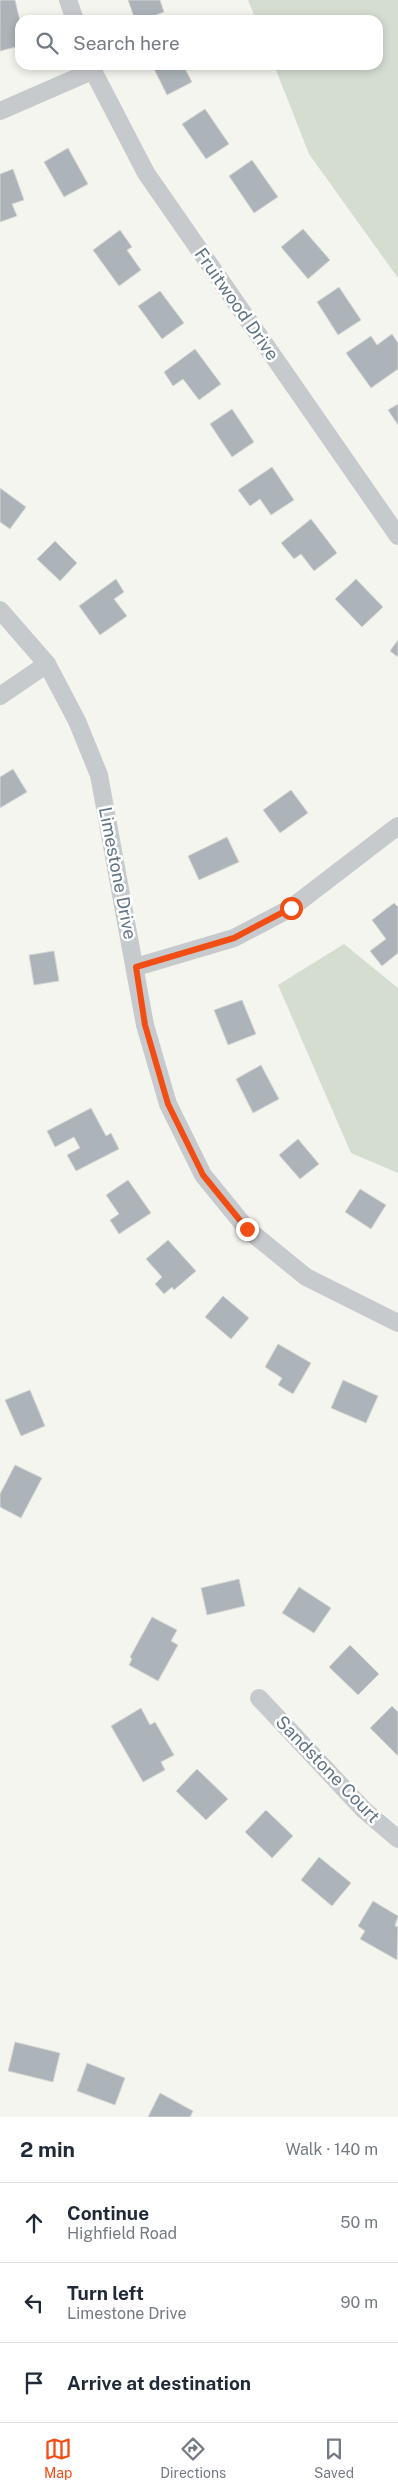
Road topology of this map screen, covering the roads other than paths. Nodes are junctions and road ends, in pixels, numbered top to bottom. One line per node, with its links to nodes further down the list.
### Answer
1 (68, 0): 2 (street)
2 (73, 15)
3 (87, 70): 5 (street)
4 (92, 70): 6 (street, Fruitwood Drive)
5 (0, 111)
6 (398, 536)
7 (0, 610): 8 (street, Limestone Drive)
8 (47, 664): 9 (street); 11 (street, Limestone Drive)
9 (0, 696)
10 (398, 826): 11 (street)
11 (136, 967): 12 (street, Limestone Drive)
12 (398, 1322)
13 (259, 1698): 14 (street, Sandstone Court)
14 (398, 1839)

